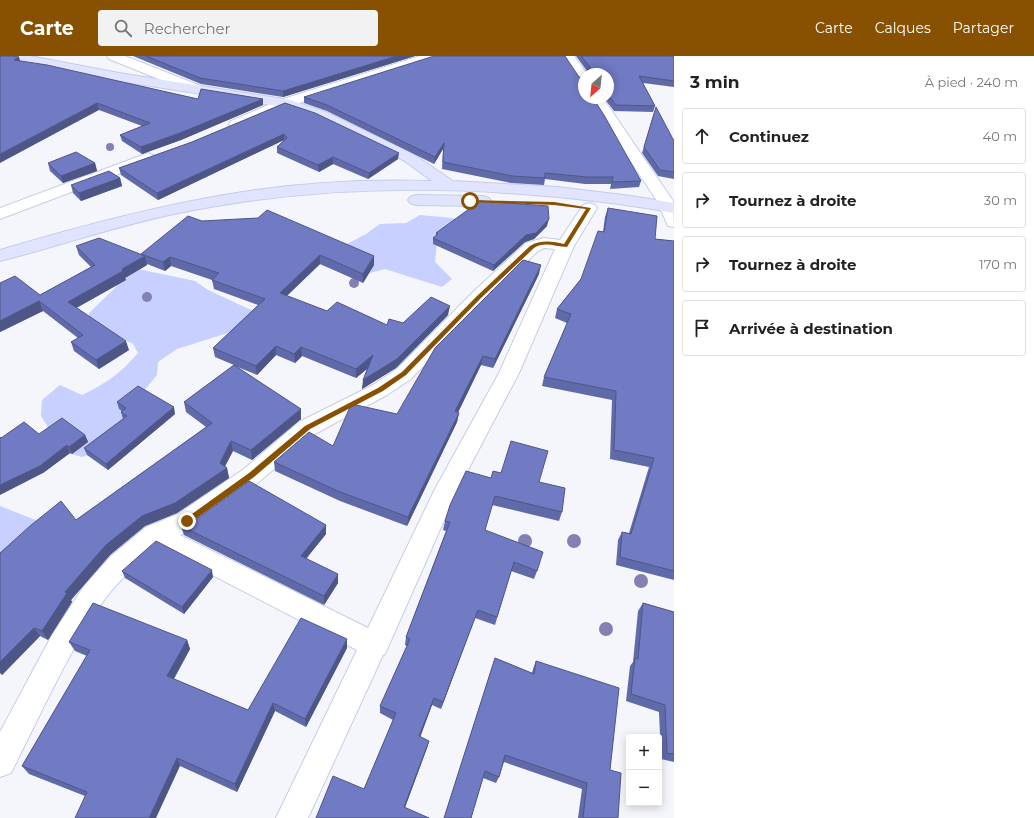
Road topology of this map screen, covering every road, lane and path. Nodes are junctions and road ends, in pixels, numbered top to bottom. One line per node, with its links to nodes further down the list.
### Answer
1 (10, 56): 6 (street)
2 (113, 56): 6 (street)
3 (433, 56): 7 (street)
4 (568, 56): 5 (street)
5 (578, 70)
6 (196, 89): 7 (street)
7 (285, 103): 9 (street); 11 (street)
8 (600, 104): 13 (street)
9 (222, 129)
10 (164, 152): 14 (street)
11 (449, 185): 13 (street); 16 (street)
12 (589, 208): 13 (street); 15 (street); 17 (street)
13 (672, 211)
14 (1, 213)
15 (565, 246): 18 (street); 19 (street)
16 (0, 256)
17 (0, 268)
18 (155, 534): 19 (street); 20 (street)
19 (375, 645): 21 (street)
20 (0, 762)
21 (292, 818)

